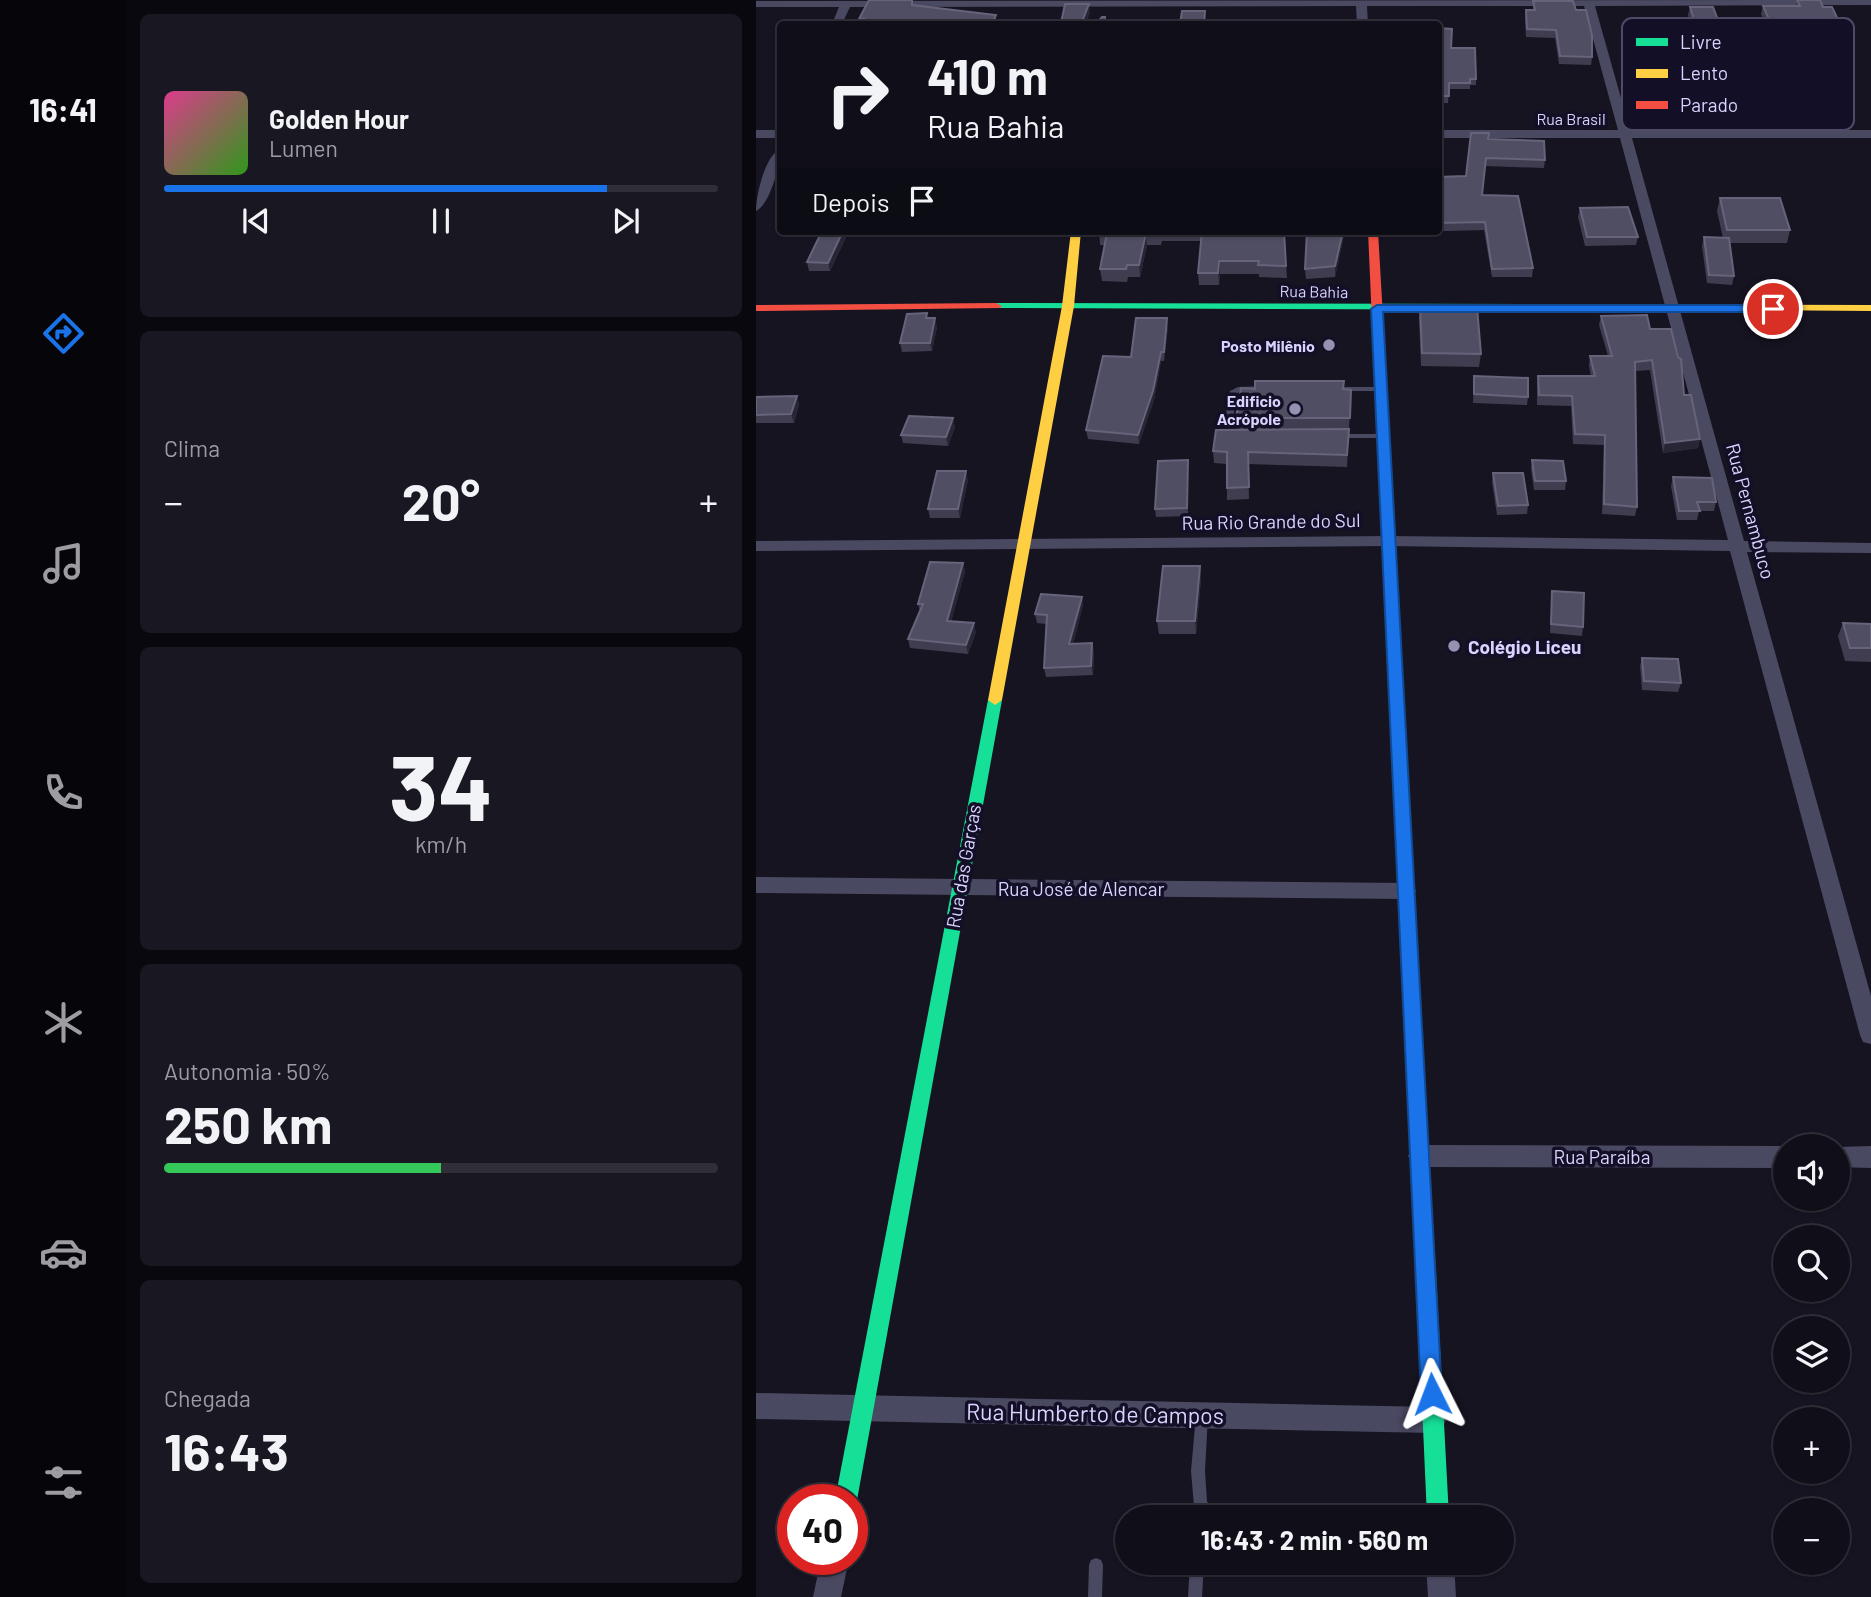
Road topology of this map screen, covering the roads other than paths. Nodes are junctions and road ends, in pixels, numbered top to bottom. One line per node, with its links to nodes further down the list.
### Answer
1 (1588, 1): 3 (street); 4 (street); 9 (street, Rua Pernambuco)
2 (847, 2): 5 (street); 6 (street); 7 (street)
3 (1361, 2): 6 (street); 8 (street)
4 (1870, 3)
5 (756, 4)
6 (1111, 6)
7 (838, 21)
8 (1363, 21)
9 (1622, 117)
10 (1626, 130): 14 (street, Rua Pernambuco)
11 (756, 134): 12 (street)
12 (777, 134)
13 (1442, 134): 14 (street, Rua Brasil)
14 (1627, 134): 15 (street, Rua Brasil); 24 (street, Rua Pernambuco)
15 (1871, 134)
16 (777, 160): 17 (street)
17 (756, 207)
18 (1076, 235): 20 (street, Rua das Garças)
19 (1373, 235): 23 (street)
20 (1068, 306): 21 (street, Rua Bahia); 23 (street, Rua Bahia); 33 (street, Rua das Garças)
21 (756, 308)
22 (1871, 308): 24 (street, Rua Bahia)
23 (1377, 309): 24 (street, Rua Bahia); 27 (street)
24 (1674, 309): 34 (street, Rua Pernambuco)
25 (1273, 388): 28 (lane)
26 (1327, 388): 27 (lane)
27 (1381, 389): 30 (street)
28 (1229, 419)
29 (1330, 436): 30 (lane)
30 (1383, 436): 31 (street)
31 (1389, 541): 33 (street, Rua Rio Grande do Sul); 34 (street, Rua Rio Grande do Sul); 38 (street)
32 (756, 546): 33 (street, Rua Rio Grande do Sul)
33 (1022, 546): 37 (street, Rua das Garças)
34 (1739, 548): 35 (street, Rua Rio Grande do Sul); 39 (street, Rua Pernambuco)
35 (1871, 548)
36 (756, 885): 37 (street, Rua José de Alencar)
37 (959, 887): 38 (street, Rua José de Alencar); 45 (street, Rua das Garças)
38 (1406, 891): 40 (street)
39 (1871, 1034)
40 (1420, 1156): 41 (street, Rua Paraíba); 47 (street)
41 (1773, 1157)
42 (1850, 1157): 43 (street)
43 (1871, 1157)
44 (756, 1406): 45 (street, Rua Humberto de Campos)
45 (863, 1408): 46 (street, Rua Humberto de Campos); 48 (street, Rua das Garças)
46 (1202, 1415): 47 (street, Rua Humberto de Campos); 49 (lane)
47 (1433, 1420): 50 (street)
48 (849, 1484)
49 (1200, 1505)
50 (1437, 1505)
51 (1096, 1565): 56 (lane)
52 (832, 1575): 55 (street)
53 (1197, 1575): 57 (lane)
54 (1441, 1575): 58 (street)
55 (827, 1597)
56 (1095, 1597)
57 (1195, 1597)
58 (1442, 1597)

